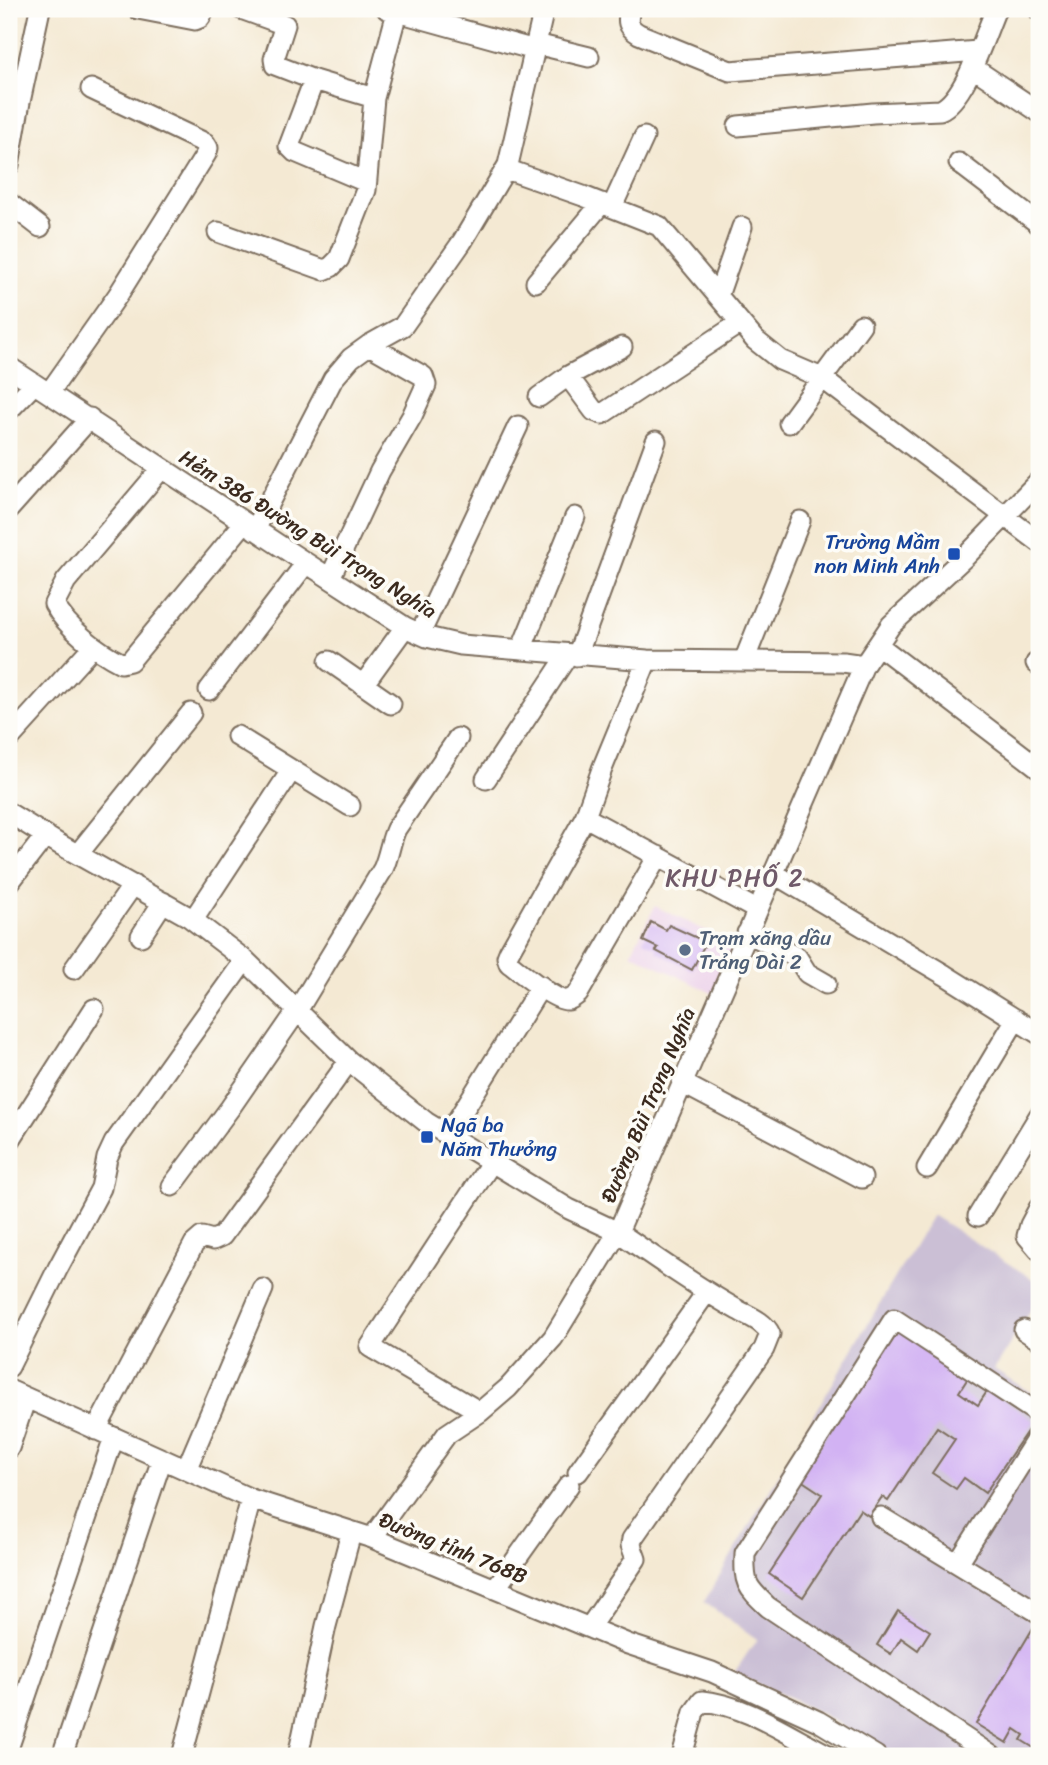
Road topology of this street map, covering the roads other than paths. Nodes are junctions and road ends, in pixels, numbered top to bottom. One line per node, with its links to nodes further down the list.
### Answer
1 (40, 9): 19 (street)
2 (138, 9): 3 (street)
3 (205, 9)
4 (241, 9): 12 (street)
5 (544, 9): 9 (street)
6 (630, 9): 11 (street)
7 (996, 9): 11 (street)
8 (392, 10): 9 (street); 14 (street)
9 (535, 47): 10 (street); 20 (street)
10 (589, 57)
11 (975, 59): 15 (street); 16 (street)
12 (314, 80): 14 (street); 21 (street)
13 (91, 89): 37 (street)
14 (374, 98): 21 (street)
15 (1039, 112)
16 (738, 126)
17 (644, 137): 23 (street)
18 (959, 163): 24 (street)
19 (9, 165)
20 (506, 169): 23 (street); 32 (street)
21 (366, 182): 27 (street)
22 (9, 202): 25 (street)
23 (607, 205): 28 (street); 29 (street)
24 (1039, 224)
25 (40, 227)
26 (742, 228): 29 (street)
27 (218, 232)
28 (536, 282)
29 (718, 296): 30 (street)
30 (740, 323): 35 (street); 36 (street)
31 (861, 325): 36 (street)
32 (369, 345): 50 (street); 53 (street)
33 (622, 347): 35 (street)
34 (9, 367): 37 (street, Hẻm 386 Đường Bùi Trọng Nghĩa)
35 (568, 376): 38 (street)
36 (822, 379): 41 (street); 47 (street)
37 (42, 388): 39 (street); 40 (street, Hẻm 386 Đường Bùi Trọng Nghĩa)
38 (539, 397)
39 (9, 410)
40 (90, 418): 44 (street, Hẻm 386 Đường Bùi Trọng Nghĩa); 46 (street)
41 (789, 423)
42 (519, 426): 54 (street)
43 (656, 440): 58 (street)
44 (162, 468): 50 (street, Hẻm 386 Đường Bùi Trọng Nghĩa); 50 (street)
45 (1039, 481): 47 (street, Đường Bùi Trọng Nghĩa)
46 (9, 509)
47 (1004, 516): 51 (street); 55 (street, Đường Bùi Trọng Nghĩa)
48 (575, 517): 56 (street)
49 (800, 521): 61 (street)
50 (250, 526): 52 (street, Hẻm 386 Đường Bùi Trọng Nghĩa)
51 (1039, 542)
52 (306, 563): 53 (street, Hẻm 386 Đường Bùi Trọng Nghĩa); 64 (street)
53 (330, 578): 54 (street, Hẻm 386 Đường Bùi Trọng Nghĩa)
54 (412, 630): 56 (street, Hẻm 386 Đường Bùi Trọng Nghĩa); 63 (street)
55 (878, 645): 62 (street, Đường Bùi Trọng Nghĩa); 70 (street)
56 (522, 650): 58 (street, Hẻm 386 Đường Bùi Trọng Nghĩa)
57 (86, 654): 69 (street)
58 (572, 655): 59 (street, Hẻm 386 Đường Bùi Trọng Nghĩa); 72 (street)
59 (647, 660): 61 (street, Hẻm 386 Đường Bùi Trọng Nghĩa); 75 (street)
60 (329, 661): 63 (street)
61 (744, 661): 62 (street, Hẻm 386 Đường Bùi Trọng Nghĩa)
62 (864, 665): 79 (street, Đường Bùi Trọng Nghĩa)
63 (363, 685): 65 (street)
64 (209, 690)
65 (391, 704)
66 (191, 713): 77 (street)
67 (237, 736): 71 (street)
68 (458, 738): 92 (street)
69 (9, 739)
70 (1039, 768)
71 (291, 771): 73 (street); 84 (street)
72 (486, 779)
73 (350, 806)
74 (9, 813): 76 (street, Đường Bùi Trọng Nghĩa)
75 (585, 817): 78 (street); 90 (street)
76 (46, 835): 77 (street, Đường Bùi Trọng Nghĩa); 80 (street)
77 (78, 854): 81 (street, Đường Bùi Trọng Nghĩa)
78 (658, 856): 83 (street); 90 (street)
79 (773, 873): 83 (street, Đường Bùi Trọng Nghĩa); 93 (street)
80 (9, 883)
81 (133, 886): 82 (street, Đường Bùi Trọng Nghĩa); 88 (street)
82 (163, 902): 84 (street, Đường Bùi Trọng Nghĩa); 86 (street)
83 (757, 910): 85 (street, Đường Bùi Trọng Nghĩa)
84 (193, 920): 87 (street, Đường Bùi Trọng Nghĩa)
85 (747, 933): 89 (street); 96 (street, Đường Bùi Trọng Nghĩa)
86 (141, 936)
87 (245, 960): 92 (street, Đường Bùi Trọng Nghĩa); 110 (street)
88 (74, 969)
89 (826, 984)
90 (541, 986): 98 (street)
91 (94, 1009): 99 (street)
92 (297, 1011): 95 (street, Đường Bùi Trọng Nghĩa); 103 (street)
93 (1016, 1019): 94 (street); 101 (street)
94 (1039, 1034)
95 (349, 1061): 98 (street, Đường Bùi Trọng Nghĩa); 114 (street)
96 (682, 1083): 102 (street); 106 (street, Đường Bùi Trọng Nghĩa)
97 (1039, 1116): 105 (street)
98 (448, 1135): 100 (street, Đường Bùi Trọng Nghĩa)
99 (9, 1142)
100 (491, 1163): 106 (street, Đường Bùi Trọng Nghĩa); 112 (street)
101 (926, 1168)
102 (862, 1178)
103 (172, 1186)
104 (1039, 1208): 107 (street)
105 (978, 1216)
106 (618, 1232): 109 (street); 112 (street)
107 (1039, 1250)
108 (263, 1289): 118 (street)
109 (706, 1293): 124 (street); 126 (street)
110 (9, 1367)
111 (17, 1394): 114 (street, Đường tỉnh 768B); 116 (street)
112 (480, 1412): 122 (street)
113 (1039, 1414): 134 (street)
114 (105, 1433): 117 (street, Đường tỉnh 768B); 127 (street)
115 (1039, 1434): 123 (street)
116 (9, 1448)
117 (163, 1459): 118 (street, Đường tỉnh 768B); 128 (street)
118 (186, 1470): 119 (street, Đường tỉnh 768B)
119 (251, 1499): 121 (street, Đường tỉnh 768B); 129 (street)
120 (881, 1517): 123 (street)
121 (351, 1532): 122 (street, Đường tỉnh 768B); 130 (street)
122 (372, 1538): 124 (street, Đường tỉnh 768B)
123 (958, 1563): 125 (street)
124 (495, 1589): 126 (street, Đường tỉnh 768B)
125 (1039, 1614)
126 (589, 1628): 133 (street, Đường tỉnh 768B)
127 (9, 1746)
128 (62, 1756)
129 (182, 1756)
130 (298, 1756)
131 (682, 1756): 132 (street)
132 (830, 1756)
133 (876, 1756)
134 (992, 1756)

